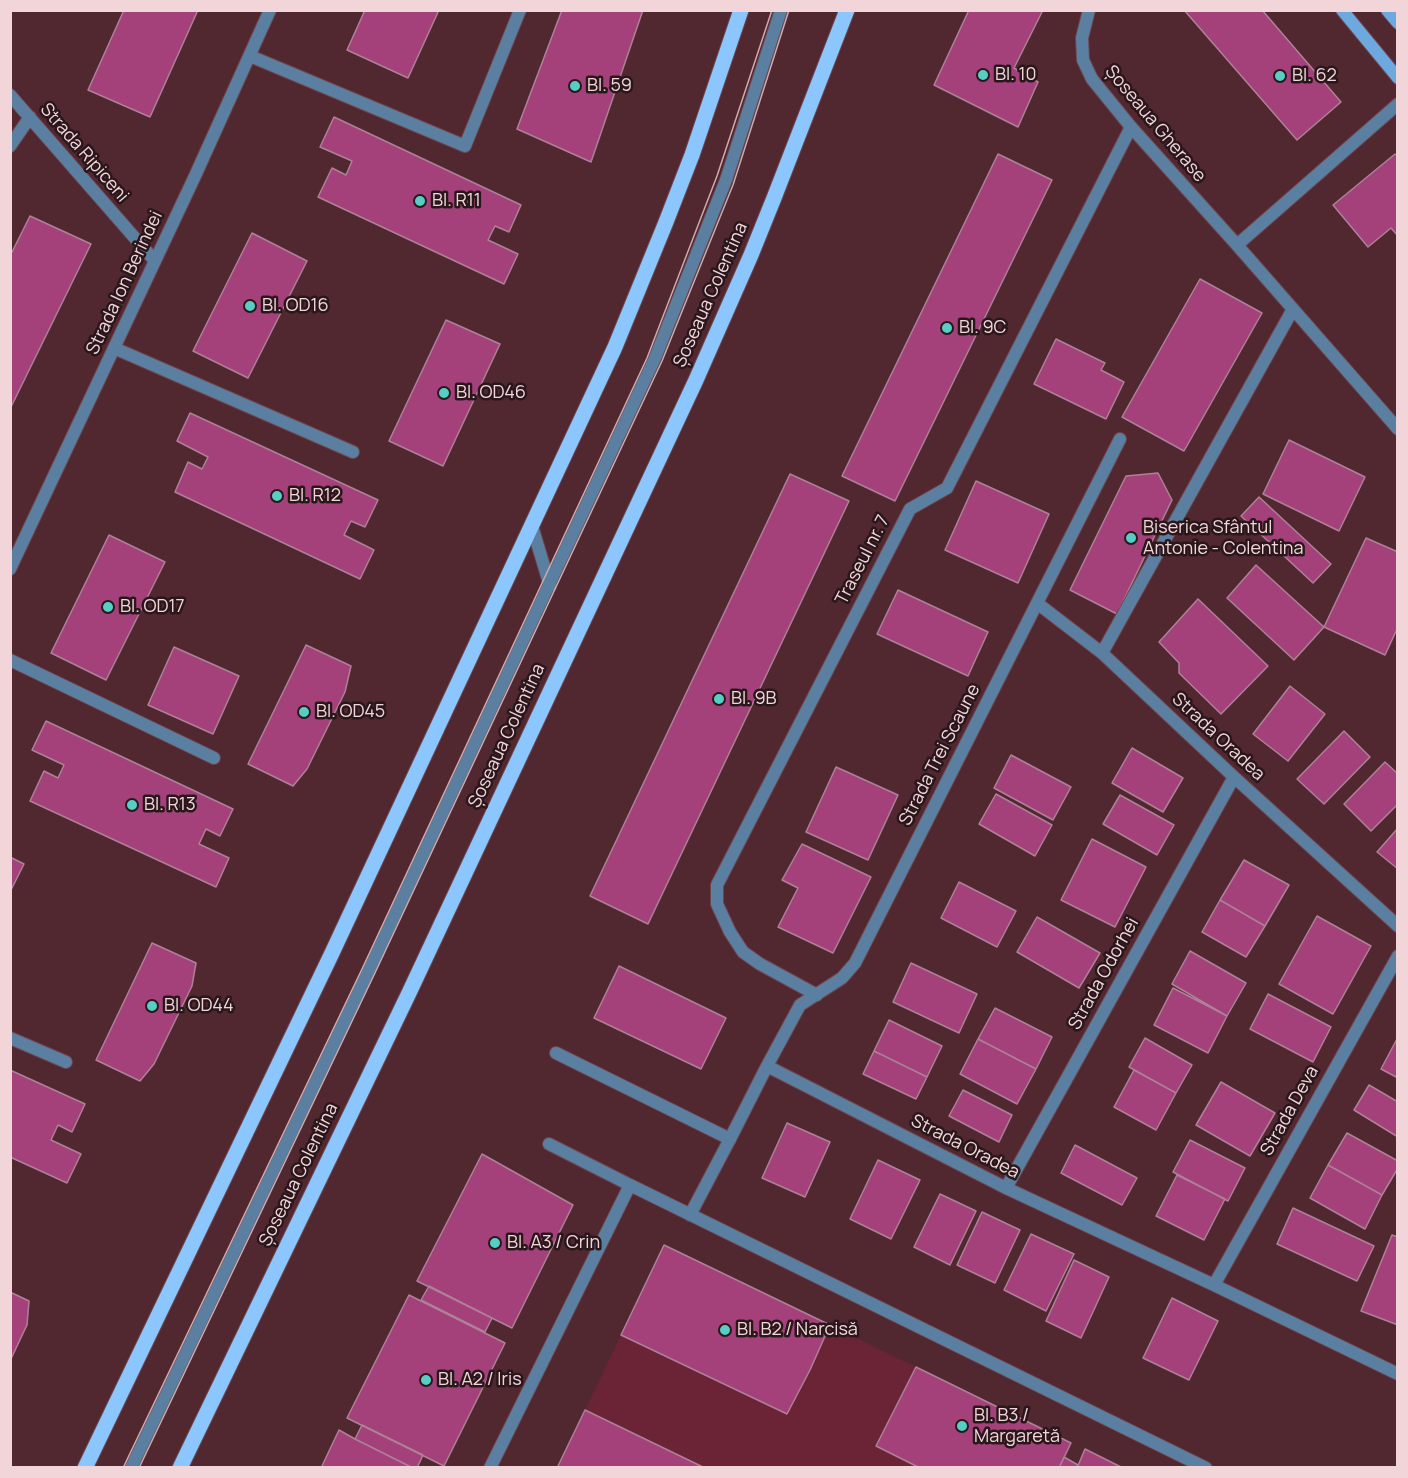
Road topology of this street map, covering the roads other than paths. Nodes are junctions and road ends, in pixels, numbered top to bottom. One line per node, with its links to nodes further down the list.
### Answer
1 (270, 10): 10 (street, Strada Ion Berindei)
2 (520, 10): 10 (street)
3 (741, 10): 24 (main road)
4 (781, 10): 26 (street)
5 (847, 10): 48 (main road, Șoseaua Colentina)
6 (1089, 10): 15 (street, Șoseaua Gherase)
7 (1342, 10): 11 (main road)
8 (1387, 10): 9 (main road)
9 (1398, 23)
10 (250, 56): 18 (street, Strada Ion Berindei)
11 (1398, 78)
12 (10, 95): 14 (street, Strada Ripiceni)
13 (1398, 104): 17 (street)
14 (30, 117): 16 (street); 18 (street, Strada Ripiceni)
15 (1131, 127): 17 (street, Șoseaua Gherase); 34 (street, Traseul nr. 7)
16 (10, 146)
17 (1238, 246): 19 (street, Șoseaua Gherase)
18 (155, 261): 20 (street, Strada Ion Berindei)
19 (1293, 309): 21 (street, Șoseaua Gherase); 28 (street)
20 (114, 348): 23 (street); 25 (street, Strada Ion Berindei)
21 (1398, 429)
22 (1120, 439): 27 (street, Strada Trei Scaune)
23 (353, 453)
24 (532, 526): 26 (street); 46 (main road)
25 (10, 569)
26 (550, 586): 47 (street)
27 (1037, 603): 28 (street, Strada Oradea); 34 (street, Strada Trei Scaune)
28 (1102, 653): 31 (street, Strada Oradea)
29 (10, 660): 30 (street)
30 (214, 758)
31 (1234, 777): 32 (street, Strada Oradea); 42 (street, Strada Odorhei)
32 (1398, 926)
33 (1398, 956): 44 (street, Strada Deva)
34 (817, 995): 38 (street, Strada Trei Scaune)
35 (10, 1038): 37 (street)
36 (556, 1053): 39 (street)
37 (66, 1062)
38 (767, 1066): 39 (street); 42 (street, Strada Oradea)
39 (729, 1139): 43 (street)
40 (549, 1144): 41 (street)
41 (630, 1185): 43 (street); 49 (street)
42 (1006, 1188): 44 (street, Strada Oradea)
43 (690, 1215): 50 (street)
44 (1214, 1285): 45 (street, Strada Oradea)
45 (1398, 1374)
46 (85, 1467)
47 (131, 1467)
48 (180, 1467)
49 (490, 1467)
50 (1206, 1467)

